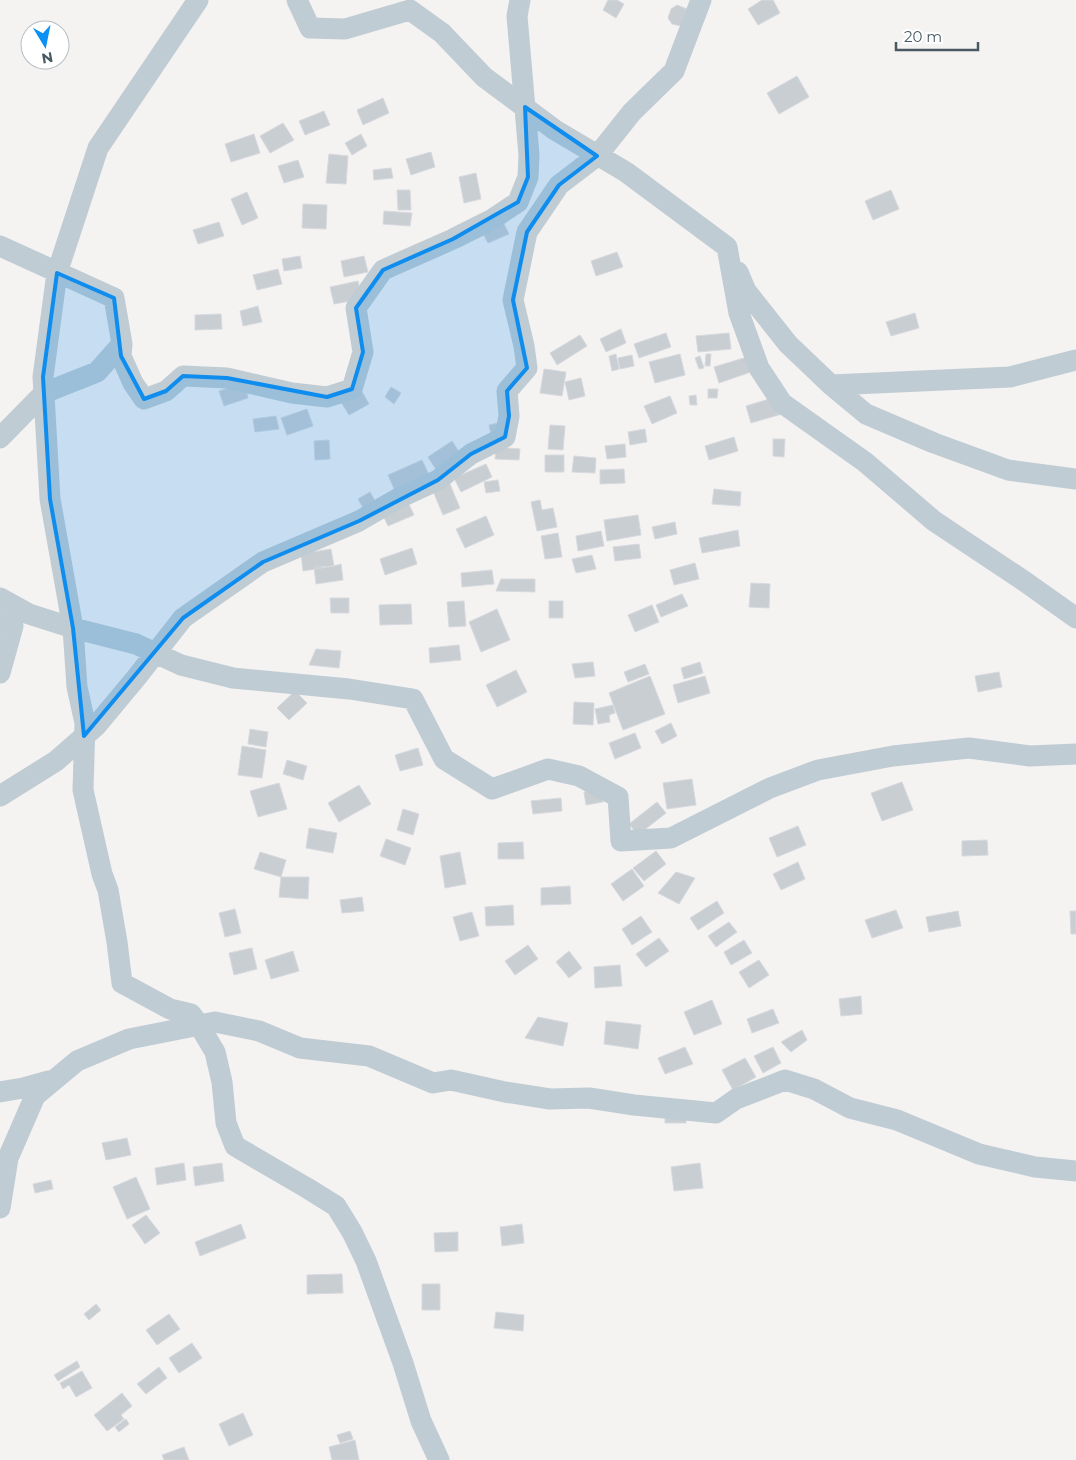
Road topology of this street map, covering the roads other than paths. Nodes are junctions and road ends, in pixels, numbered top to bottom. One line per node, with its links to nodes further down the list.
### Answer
1 (198, 0): 9 (street)
2 (298, 0): 5 (street)
3 (520, 0): 5 (street)
4 (701, 0): 6 (street)
5 (525, 107): 6 (street); 10 (street)
6 (598, 156): 8 (street); 20 (street)
7 (0, 246): 9 (street)
8 (727, 247): 12 (street); 17 (street)
9 (57, 273): 10 (street); 13 (street)
10 (122, 344): 13 (street)
11 (1076, 360): 12 (street)
12 (831, 385): 15 (street)
13 (44, 393): 14 (street); 19 (street)
14 (0, 438)
15 (1076, 479)
16 (0, 598): 19 (street)
17 (1076, 618)
18 (0, 621): 21 (street)
19 (73, 628): 20 (street); 22 (street)
20 (155, 653): 22 (street); 23 (street)
21 (0, 673)
22 (84, 736): 24 (street); 25 (street)
23 (1076, 754)
24 (0, 796)
25 (199, 1025): 26 (street); 28 (street); 30 (street)
26 (56, 1079): 27 (street); 29 (street)
27 (0, 1092)
28 (1076, 1171)
29 (0, 1208)
30 (439, 1460)

